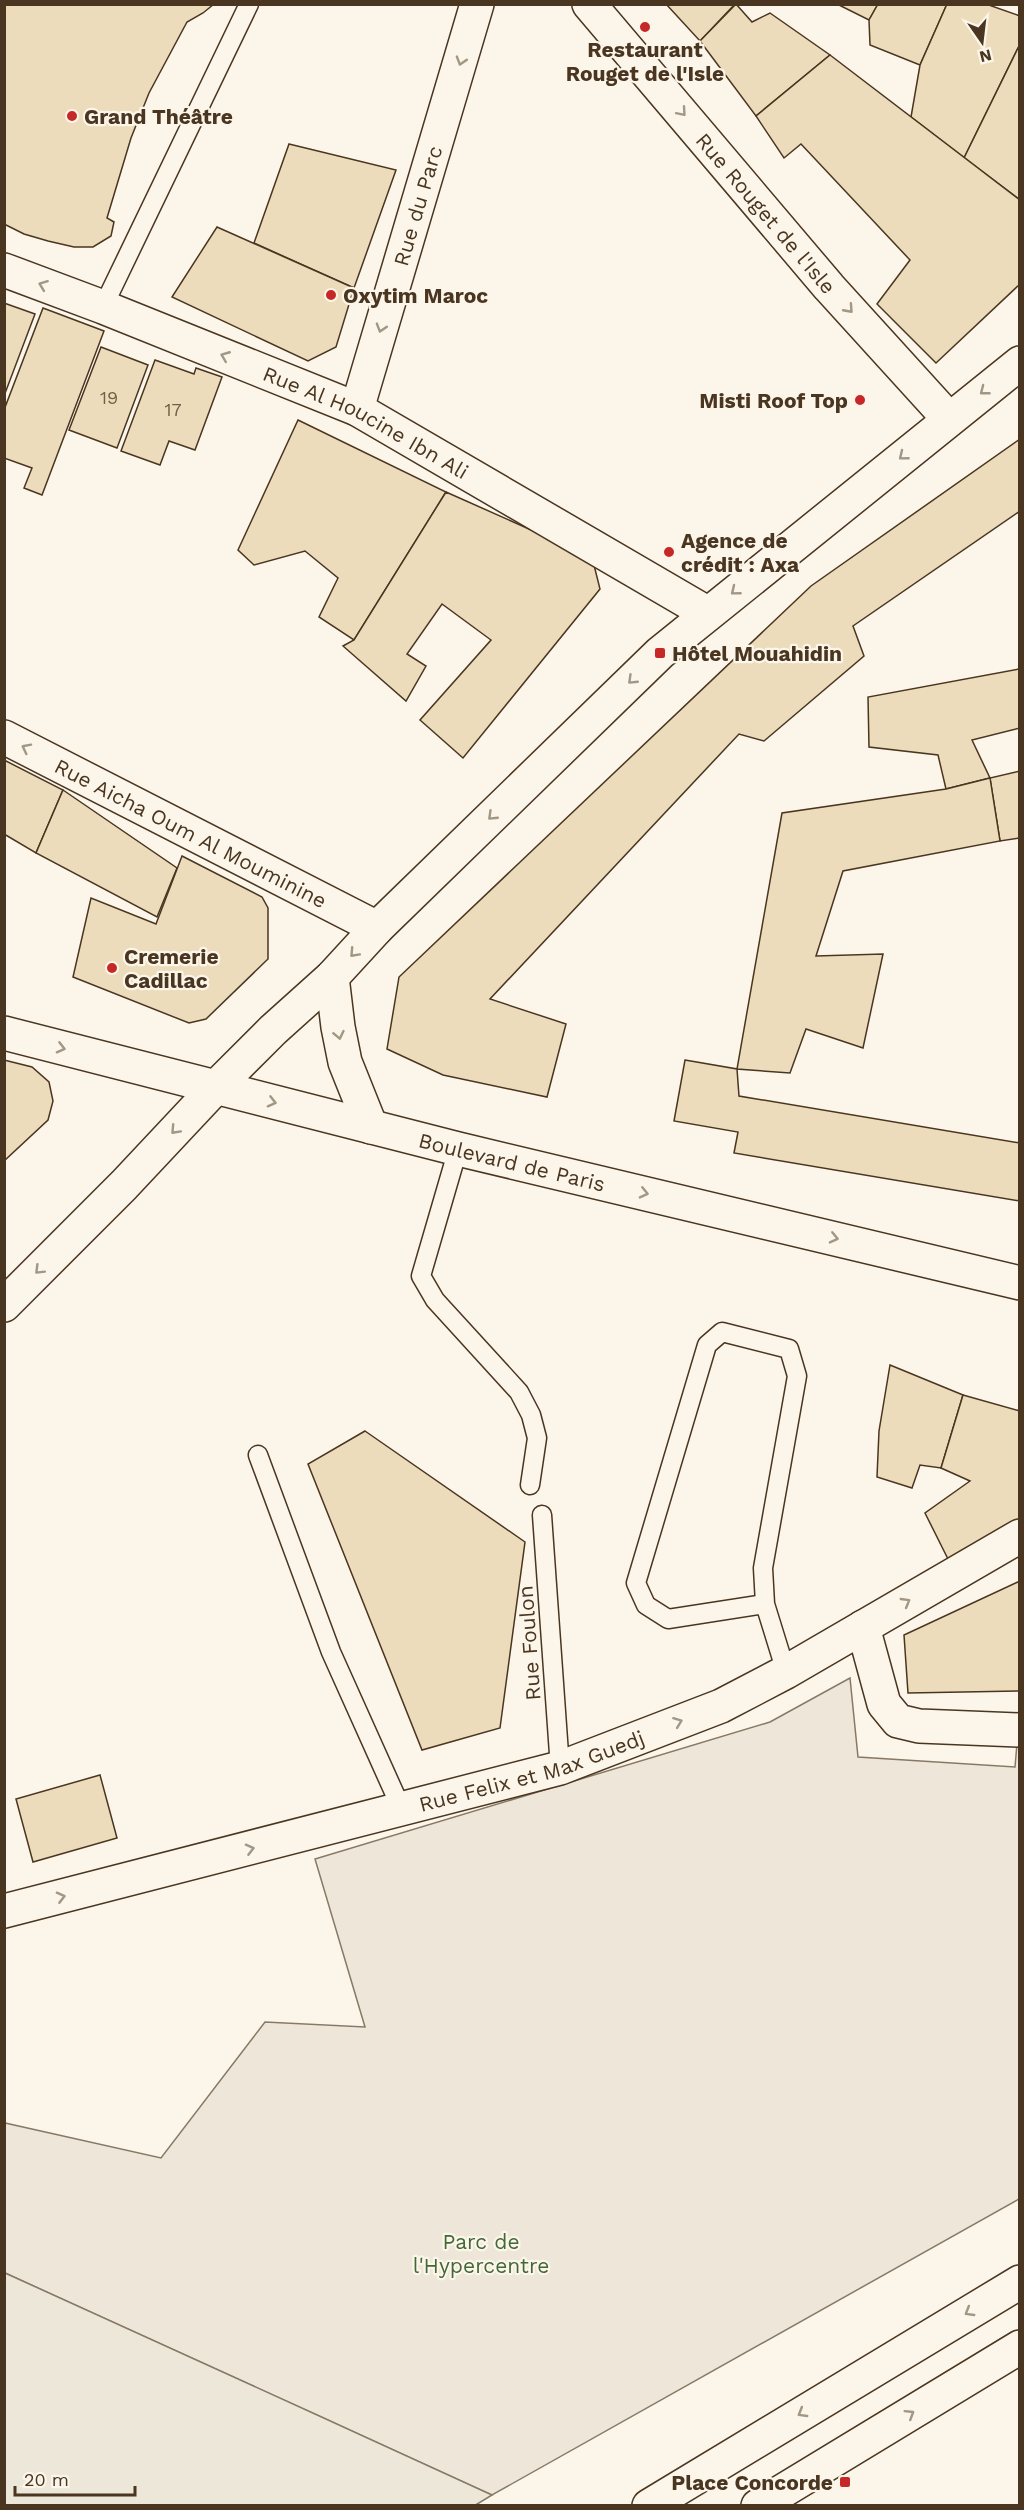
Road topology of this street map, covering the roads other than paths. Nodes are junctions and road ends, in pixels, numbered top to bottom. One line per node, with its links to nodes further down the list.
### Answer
1 (249, 4): 5 (lane)
2 (477, 4): 7 (street, Rue du Parc, one-way to 7)
3 (588, 4): 8 (street, Rue Rouget de l'Isle, one-way to 8)
4 (4, 270): 5 (street, Rue Al Houcine Ibn Ali, one-way to 4)
5 (103, 307): 7 (street, Rue Al Houcine Ibn Ali, one-way to 5)
6 (1020, 363): 8 (street, one-way to 8)
7 (357, 409): 9 (street, Rue Al Houcine Ibn Ali)
8 (949, 419): 9 (street, one-way to 9)
9 (707, 613): 11 (street, one-way to 11)
10 (4, 737): 11 (street, Rue Aicha Oum Al Mouminine, one-way to 10)
11 (377, 928): 12 (street, one-way to 12)
12 (332, 977): 14 (street); 15 (street, one-way to 15)
13 (4, 1033): 14 (street, Boulevard de Paris, one-way to 14)
14 (215, 1088): 15 (street, Boulevard de Paris, one-way to 15); 18 (street, one-way to 18)
15 (371, 1126): 16 (street, Boulevard de Paris)
16 (459, 1149): 17 (street, Boulevard de Paris, one-way to 17); 20 (lane)
17 (1020, 1283)
18 (4, 1305)
19 (258, 1455): 28 (lane)
20 (530, 1485)
21 (542, 1515): 27 (lane, Rue Foulon)
22 (1020, 1536): 24 (street, Rue Felix et Max Guedj, one-way to 22)
23 (765, 1604): 23 (lane); 25 (lane)
24 (863, 1627): 25 (street, Rue Felix et Max Guedj); 26 (street)
25 (786, 1672): 27 (street, Rue Felix et Max Guedj, one-way to 25)
26 (1020, 1731)
27 (560, 1768): 28 (street, Rue Felix et Max Guedj)
28 (402, 1810): 29 (street, Rue Felix et Max Guedj, one-way to 28)
29 (4, 1911)
30 (1020, 2282): 32 (street, one-way to 32)
31 (1020, 2347): 33 (street, one-way to 31)
32 (650, 2505)
33 (758, 2505)

